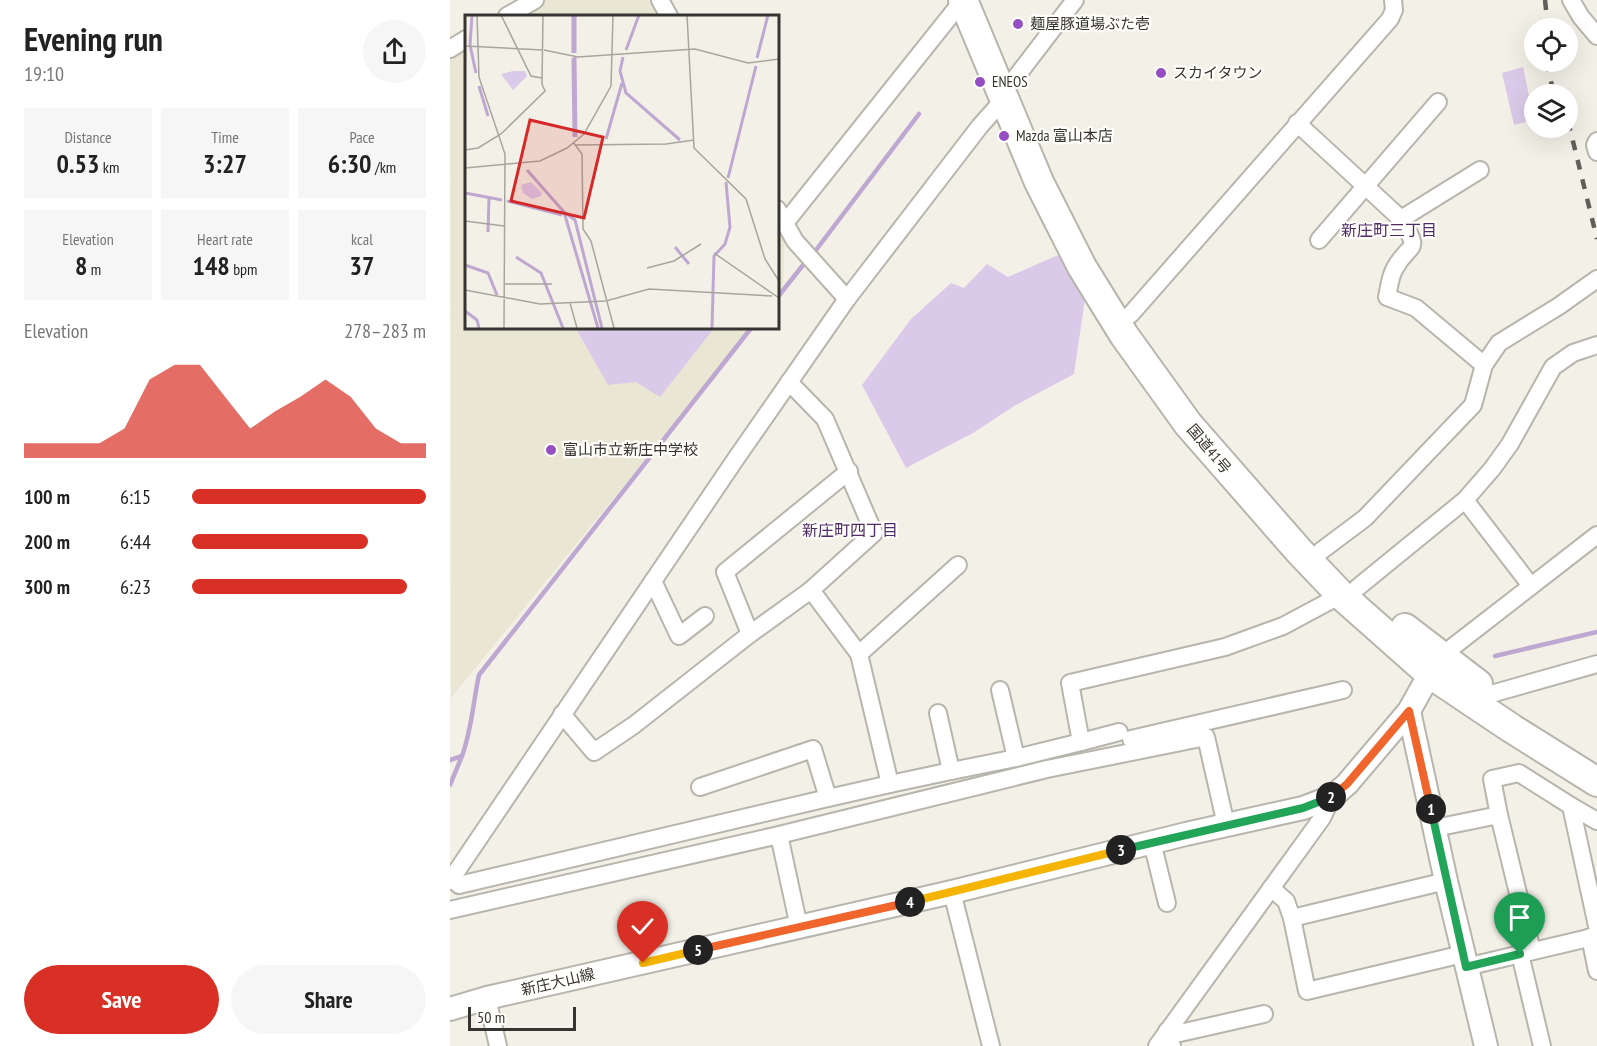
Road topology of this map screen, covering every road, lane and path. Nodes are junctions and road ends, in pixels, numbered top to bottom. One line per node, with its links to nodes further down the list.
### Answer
1 (535, 0): 8 (street)
2 (660, 0): 9 (street)
3 (963, 0): 13 (highway, 国道41号); 20 (street)
4 (981, 0): 13 (highway, 国道41号)
5 (1076, 0): 13 (street)
6 (1393, 0): 15 (street)
7 (1571, 0): 10 (street)
8 (509, 15)
9 (668, 15)
10 (1597, 36)
11 (465, 40): 12 (street)
12 (450, 49)
13 (1009, 89): 24 (street); 25 (highway, 国道41号)
14 (1438, 102): 19 (street)
15 (1297, 123): 19 (street); 25 (street)
16 (1597, 141): 17 (street)
17 (1597, 152)
18 (1480, 170): 21 (street)
19 (1366, 185): 21 (street); 22 (street)
20 (781, 216): 24 (street)
21 (1401, 219): 27 (street)
22 (1319, 240)
23 (1597, 279): 27 (street)
24 (847, 299): 28 (street)
25 (1121, 314): 32 (highway, 国道41号); 37 (highway, 国道41号)
26 (1597, 345): 30 (street)
27 (1484, 365): 32 (street)
28 (789, 382): 29 (street); 34 (street)
29 (849, 471): 36 (street); 39 (street)
30 (1465, 500): 35 (street); 37 (street)
31 (1597, 535): 35 (street)
32 (1321, 551): 37 (highway, 国道41号)
33 (958, 565): 40 (street)
34 (653, 581): 38 (street); 48 (street)
35 (1531, 586): 41 (street)
36 (811, 590): 39 (street); 40 (street)
37 (1349, 591): 41 (highway, 国道41号); 52 (street)
38 (705, 616)
39 (750, 634): 48 (street)
40 (860, 654): 57 (street)
41 (1435, 664): 45 (highway, 国道41号); 46 (main road, 新庄大山線); 50 (highway, 国道41号)
42 (1597, 664): 45 (street)
43 (1000, 690): 53 (street)
44 (1343, 690): 49 (street)
45 (1491, 694): 50 (highway, 国道41号)
46 (1409, 711): 59 (main road, 新庄大山線); 65 (main road)
47 (938, 713): 55 (street)
48 (562, 714): 68 (street)
49 (1218, 719): 51 (street); 52 (street)
50 (1515, 721): 54 (highway, 国道41号); 56 (highway, 国道41号)
51 (1206, 737): 64 (street); 66 (street)
52 (1081, 742): 53 (street)
53 (1016, 758): 55 (street)
54 (1597, 766)
55 (951, 771): 57 (street)
56 (1597, 782)
57 (890, 784): 60 (street)
58 (700, 787): 60 (street)
59 (1332, 797): 64 (main road, 新庄大山線); 70 (street)
60 (828, 798): 68 (street)
61 (1572, 806): 62 (street); 63 (street); 76 (street)
62 (1499, 815): 65 (street); 77 (street)
63 (1597, 821)
64 (1226, 825): 67 (main road, 新庄大山線)
65 (1435, 828): 69 (main road)
66 (779, 835): 73 (street); 75 (street)
67 (1152, 842): 71 (main road, 新庄大山線); 72 (street)
68 (451, 877)
69 (1446, 881): 74 (street); 78 (main road)
70 (1271, 888): 74 (street); 83 (street)
71 (952, 892): 75 (main road, 新庄大山線); 85 (street)
72 (1167, 903)
73 (450, 910)
74 (1292, 918): 78 (street)
75 (799, 927): 80 (main road, 新庄大山線)
76 (1595, 933): 77 (street); 79 (street)
77 (1526, 953): 78 (street); 88 (street)
78 (1465, 960): 87 (main road)
79 (1597, 971)
80 (487, 998): 81 (main road, 新庄大山線); 84 (street)
81 (450, 1009)
82 (1264, 1014): 83 (street)
83 (1170, 1039): 86 (street)
84 (498, 1046)
85 (991, 1046)
86 (1156, 1046)
87 (1486, 1046)
88 (1542, 1046)

